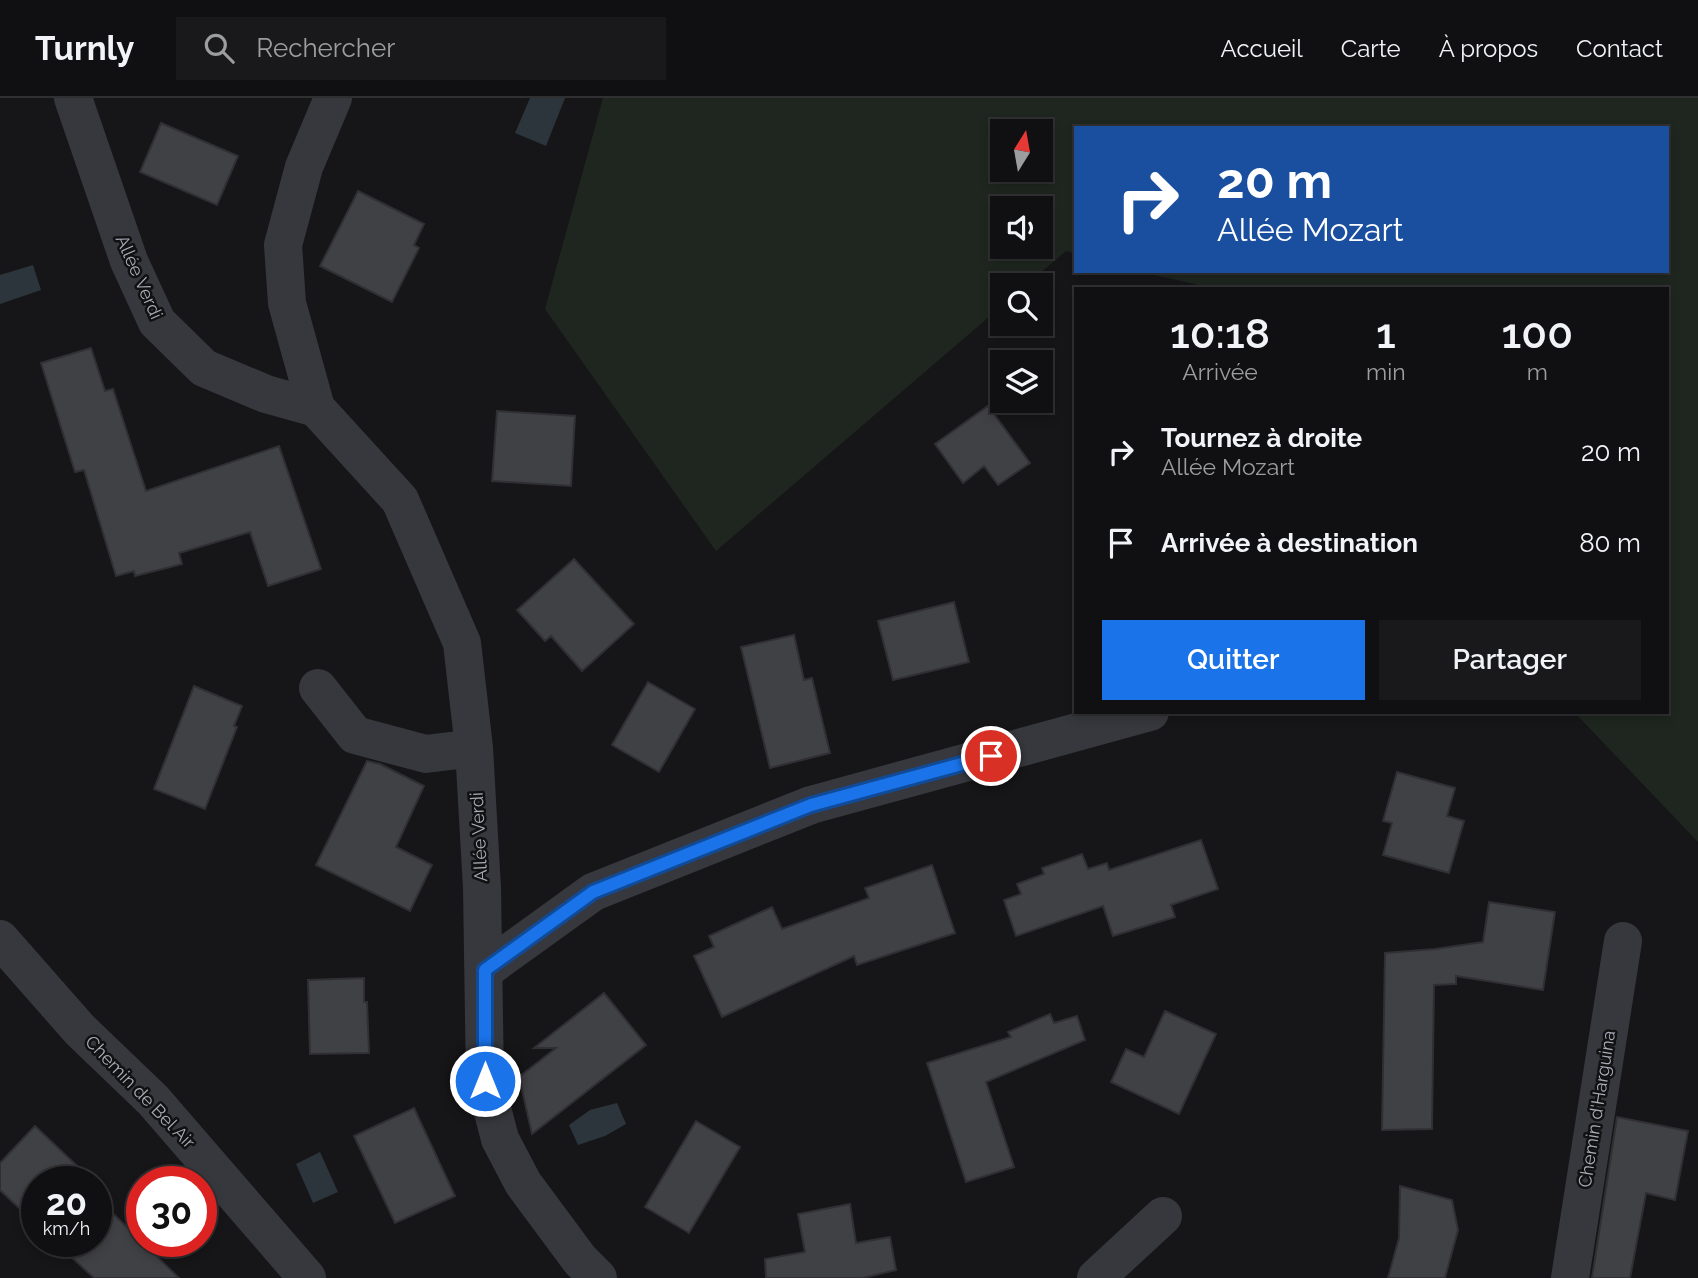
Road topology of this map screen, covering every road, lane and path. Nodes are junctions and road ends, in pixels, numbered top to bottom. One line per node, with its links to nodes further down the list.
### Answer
1 (73, 98): 3 (street, Allée Verdi)
2 (332, 98): 3 (street, Allée Verdi)
3 (316, 408): 7 (street, Allée Verdi)
4 (318, 688): 7 (street)
5 (1136, 714): 6 (street)
6 (1094, 720): 10 (street)
7 (474, 748): 10 (street, Allée Verdi)
8 (0, 939): 12 (street, Chemin de Bel Air)
9 (1623, 941): 15 (street, Chemin d'Harguina)
10 (485, 970): 13 (street, Allée Verdi)
11 (1163, 1216): 14 (street)
12 (307, 1278)
13 (598, 1278)
14 (1097, 1278)
15 (1570, 1278)

